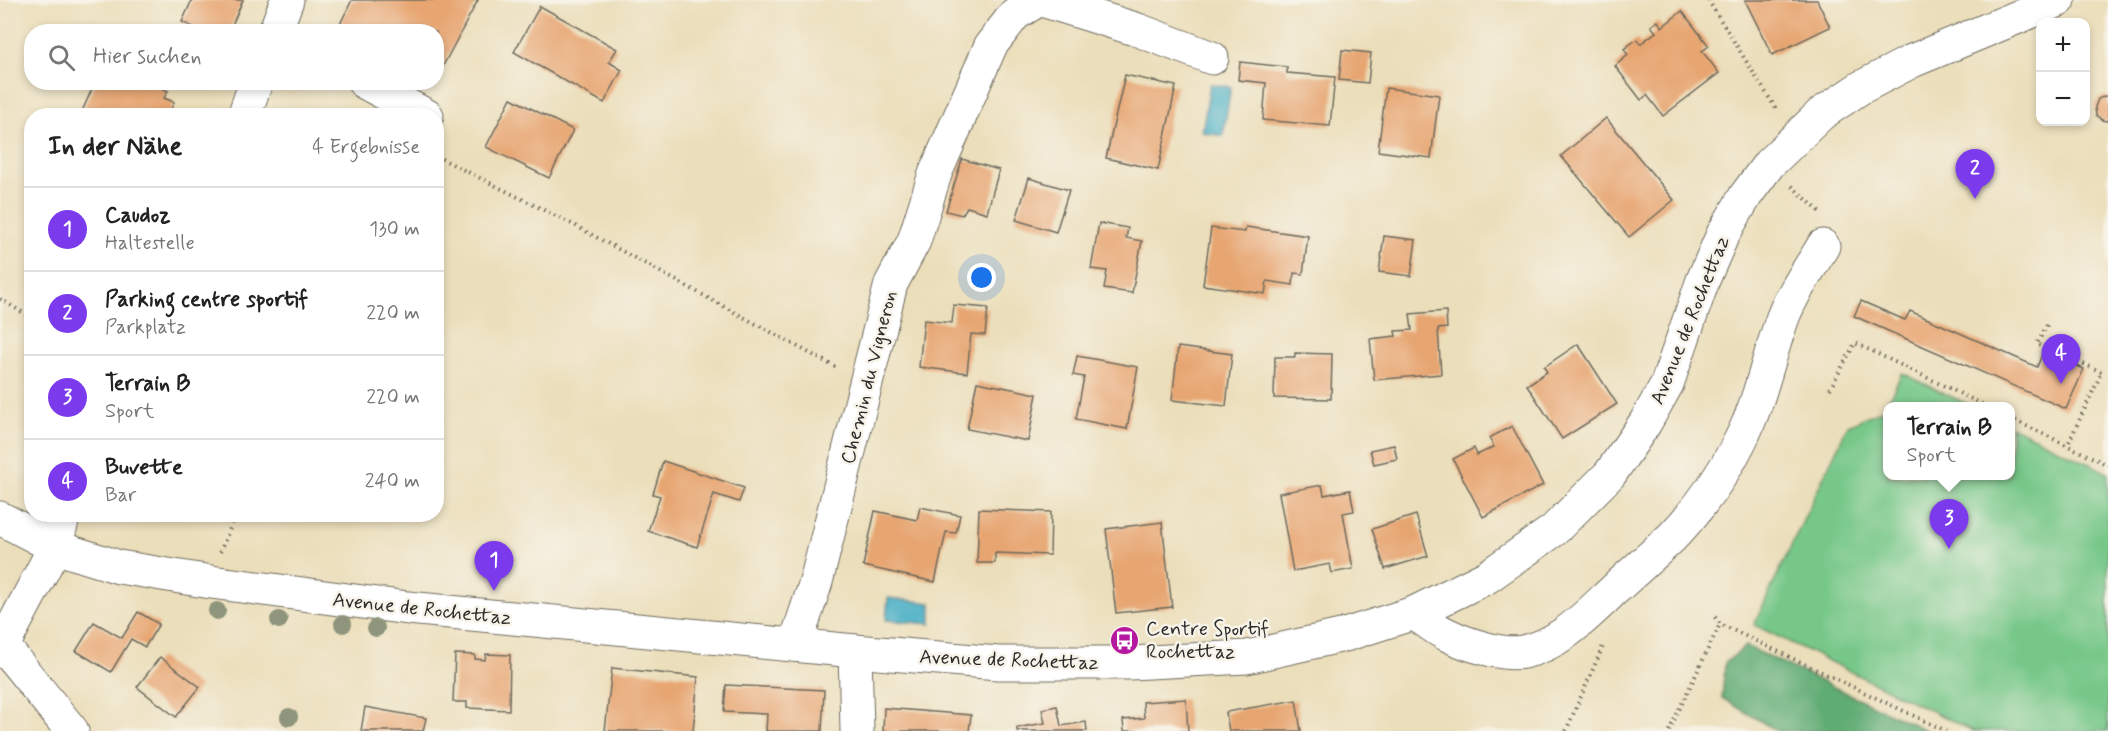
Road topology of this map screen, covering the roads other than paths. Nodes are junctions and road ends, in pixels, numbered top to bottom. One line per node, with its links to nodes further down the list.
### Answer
1 (287, 0): 4 (street)
2 (1040, 0): 5 (street, Chemin du Vigneron); 15 (street, Chemin du Vigneron)
3 (2059, 0): 14 (street, Avenue de Rochettaz)
4 (278, 24)
5 (1212, 58)
6 (253, 90): 8 (street)
7 (379, 90): 9 (street)
8 (247, 108)
9 (412, 108)
10 (1827, 234): 14 (street)
11 (0, 518): 13 (street, Avenue de Rochettaz)
12 (62, 522): 13 (street)
13 (55, 547): 15 (street, Avenue de Rochettaz); 16 (street)
14 (1414, 613): 17 (street, Avenue de Rochettaz)
15 (795, 645): 17 (street, Avenue de Rochettaz)
16 (1, 649): 18 (street)
17 (855, 651): 19 (street)
18 (72, 731)
19 (857, 731)

